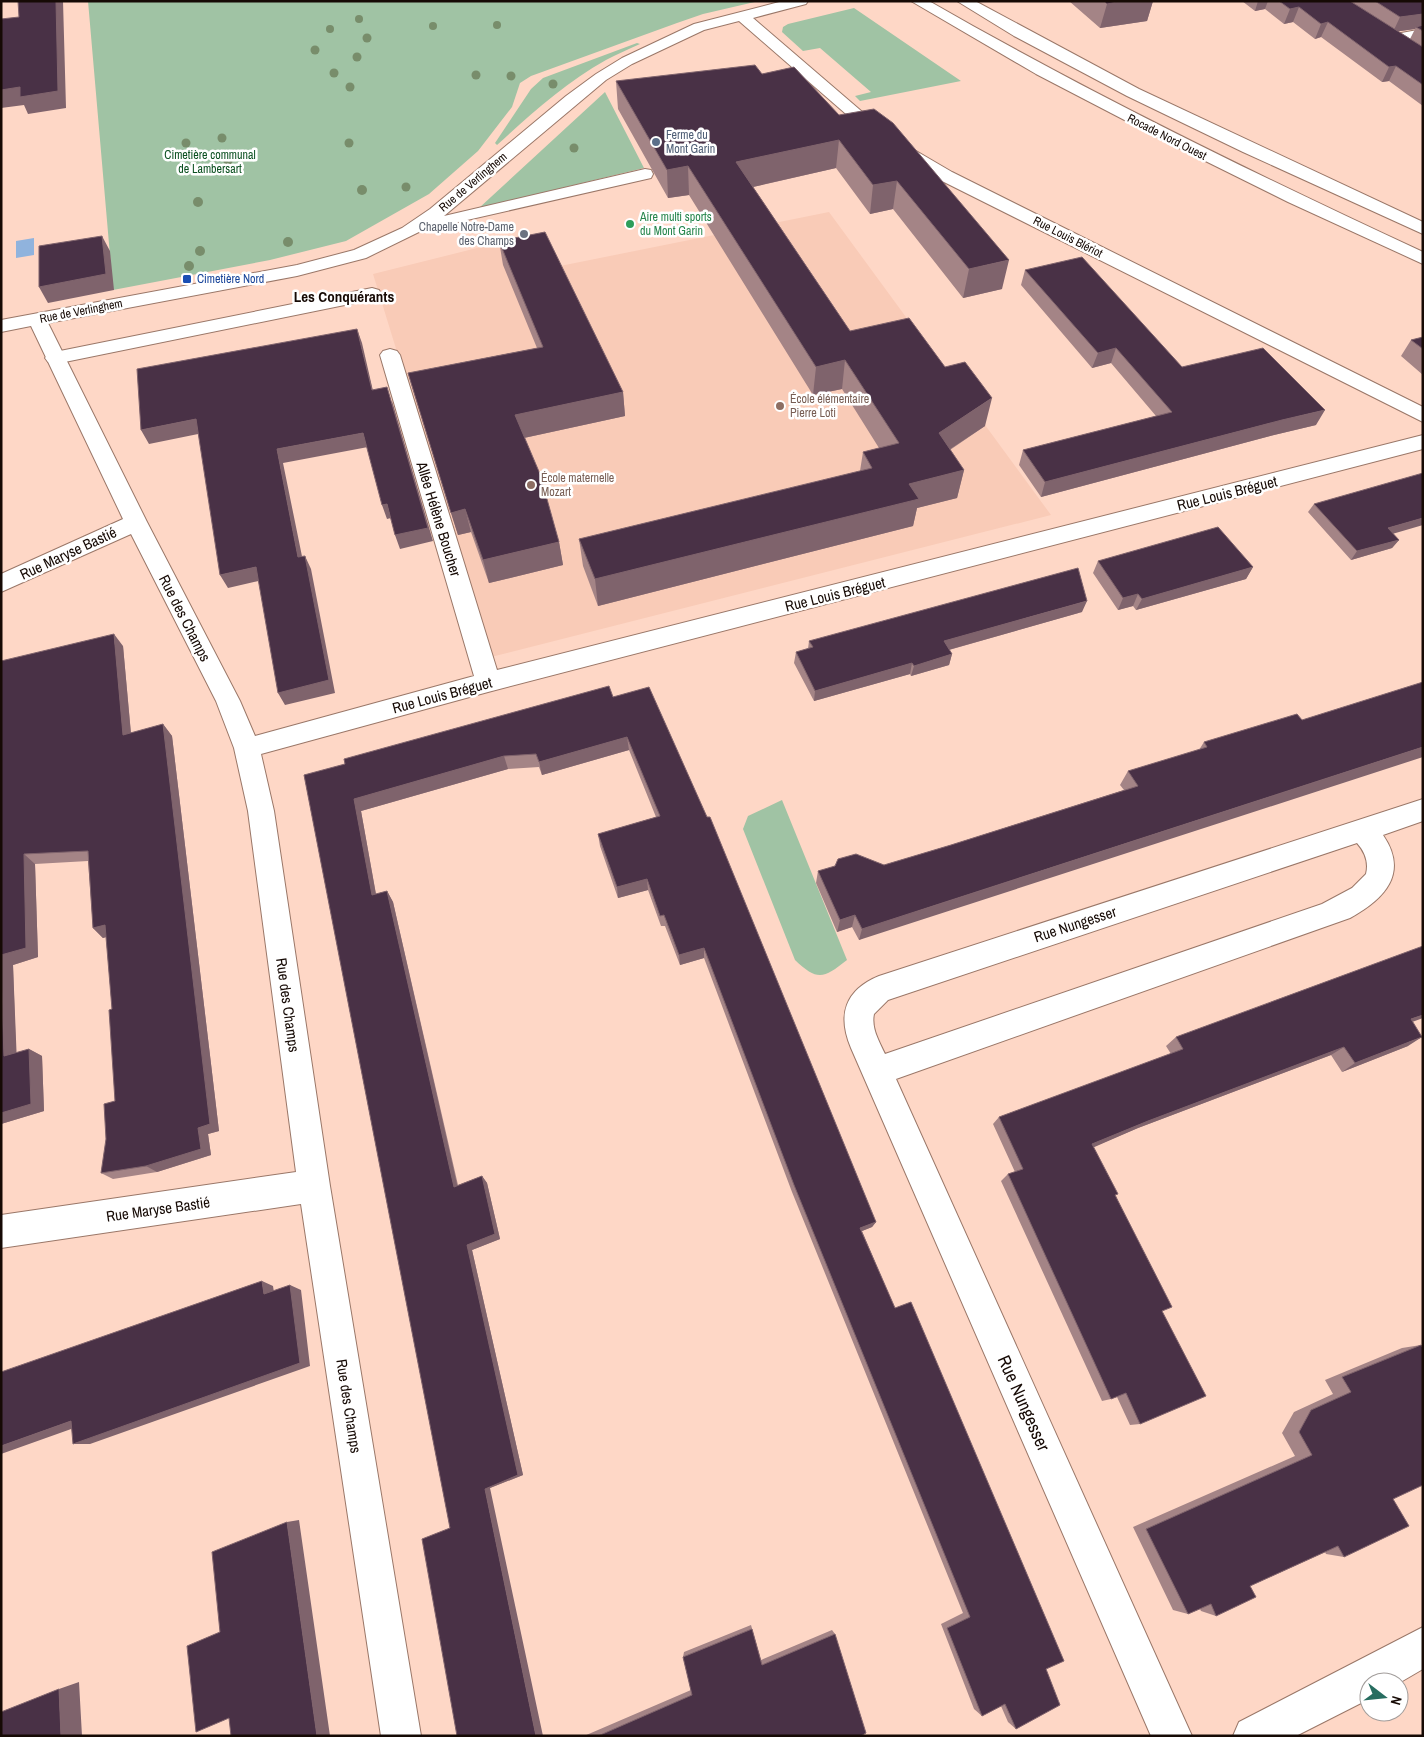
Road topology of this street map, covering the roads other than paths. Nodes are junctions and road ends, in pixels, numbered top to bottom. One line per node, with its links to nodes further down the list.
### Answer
1 (801, 1): 4 (main road, Rue de Verlinghem)
2 (918, 1): 12 (main road, Rocade Nord Ouest)
3 (964, 1): 11 (main road, Rocade Nord Ouest)
4 (742, 16): 10 (main road, Rue de Verlinghem); 18 (main road, Rue Louis Blériot)
5 (1375, 29): 7 (main road)
6 (1423, 33): 7 (main road)
7 (1390, 39): 8 (main road)
8 (1409, 52)
9 (645, 174): 10 (main road)
10 (416, 227): 14 (main road, Rue de Verlinghem)
11 (1423, 229)
12 (1423, 259)
13 (372, 294): 17 (main road)
14 (36, 319): 15 (main road, Rue de Verlinghem); 17 (main road, Rue des Champs)
15 (1, 326)
16 (390, 355): 22 (main road, Allée Hélène Boucher)
17 (56, 358): 20 (main road, Rue des Champs)
18 (1423, 415)
19 (1423, 442): 22 (main road, Rue Louis Bréguet)
20 (136, 522): 21 (main road, Rue Maryse Bastié); 23 (main road, Rue des Champs)
21 (1, 584)
22 (488, 682): 23 (main road, Rue Louis Bréguet)
23 (247, 748): 27 (main road, Rue des Champs)
24 (1423, 810): 25 (main road, Rue Nungesser)
25 (1362, 829): 26 (main road); 26 (main road, Rue Nungesser)
26 (877, 1071): 31 (main road, Rue Nungesser)
27 (314, 1186): 28 (main road, Rue Maryse Bastié); 30 (main road, Rue des Champs)
28 (1, 1232)
29 (1423, 1647): 32 (main road)
30 (400, 1736)
31 (1172, 1736)
32 (1253, 1736)

